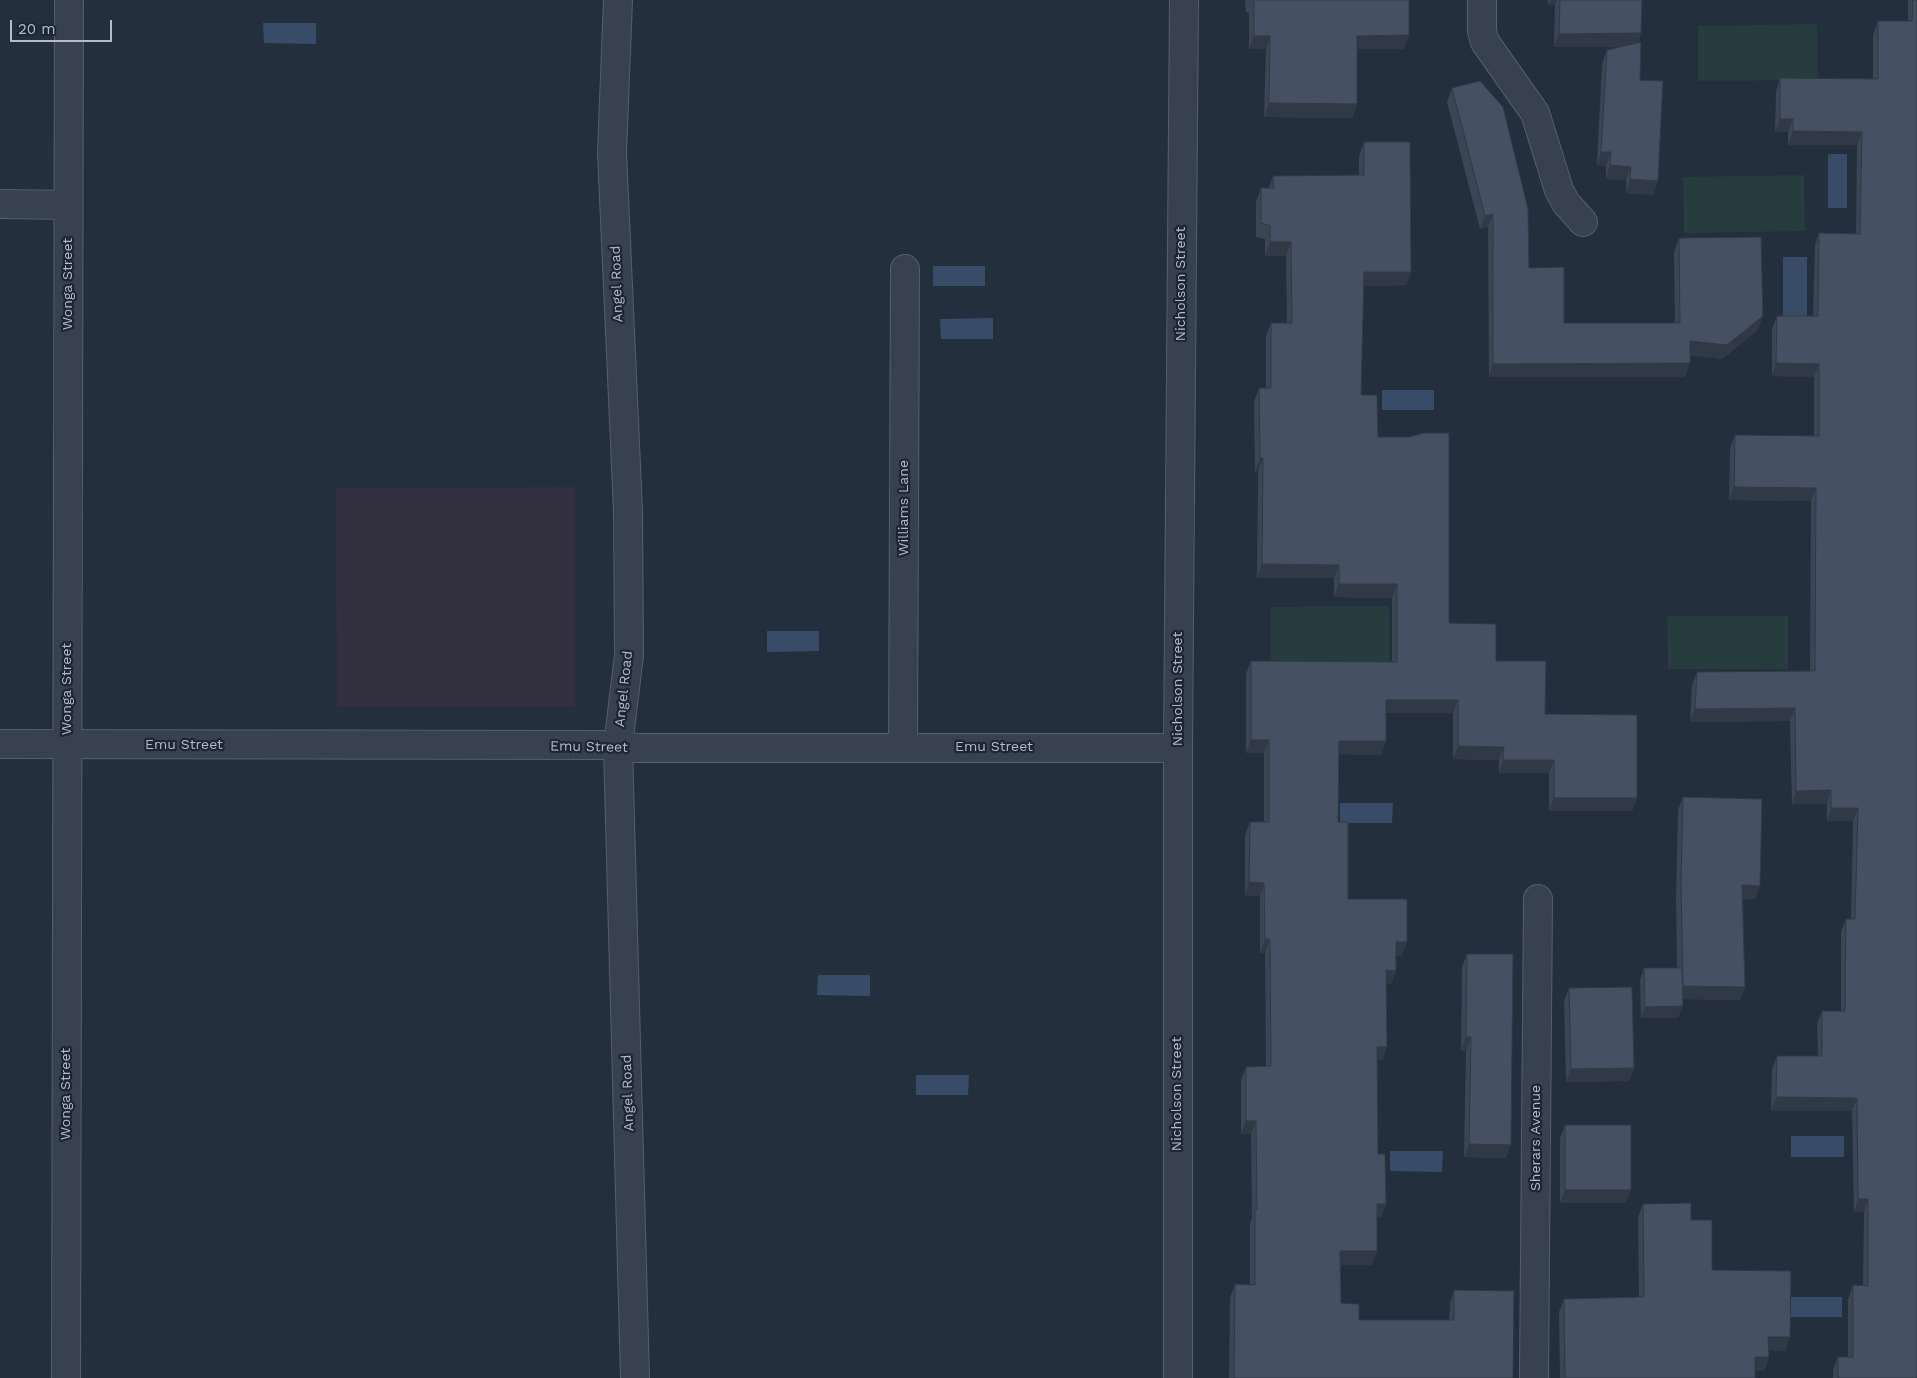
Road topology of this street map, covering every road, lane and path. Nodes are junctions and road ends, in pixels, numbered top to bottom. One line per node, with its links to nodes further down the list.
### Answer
1 (69, 0): 6 (street, Wonga Street)
2 (618, 0): 11 (street, Angel Road)
3 (1184, 0): 13 (street, Nicholson Street)
4 (1482, 0): 7 (street)
5 (0, 204): 6 (street)
6 (68, 205): 10 (street, Wonga Street)
7 (1583, 222)
8 (905, 269): 12 (street, Williams Lane)
9 (0, 744): 10 (street, Emu Street)
10 (67, 745): 11 (street, Emu Street); 15 (street, Wonga Street)
11 (618, 746): 12 (street, Emu Street); 16 (street, Angel Road)
12 (903, 747): 13 (street, Emu Street)
13 (1178, 748): 17 (street, Nicholson Street)
14 (1538, 899): 18 (street, Sherars Avenue)
15 (66, 1378)
16 (636, 1378)
17 (1178, 1378)
18 (1534, 1378)

